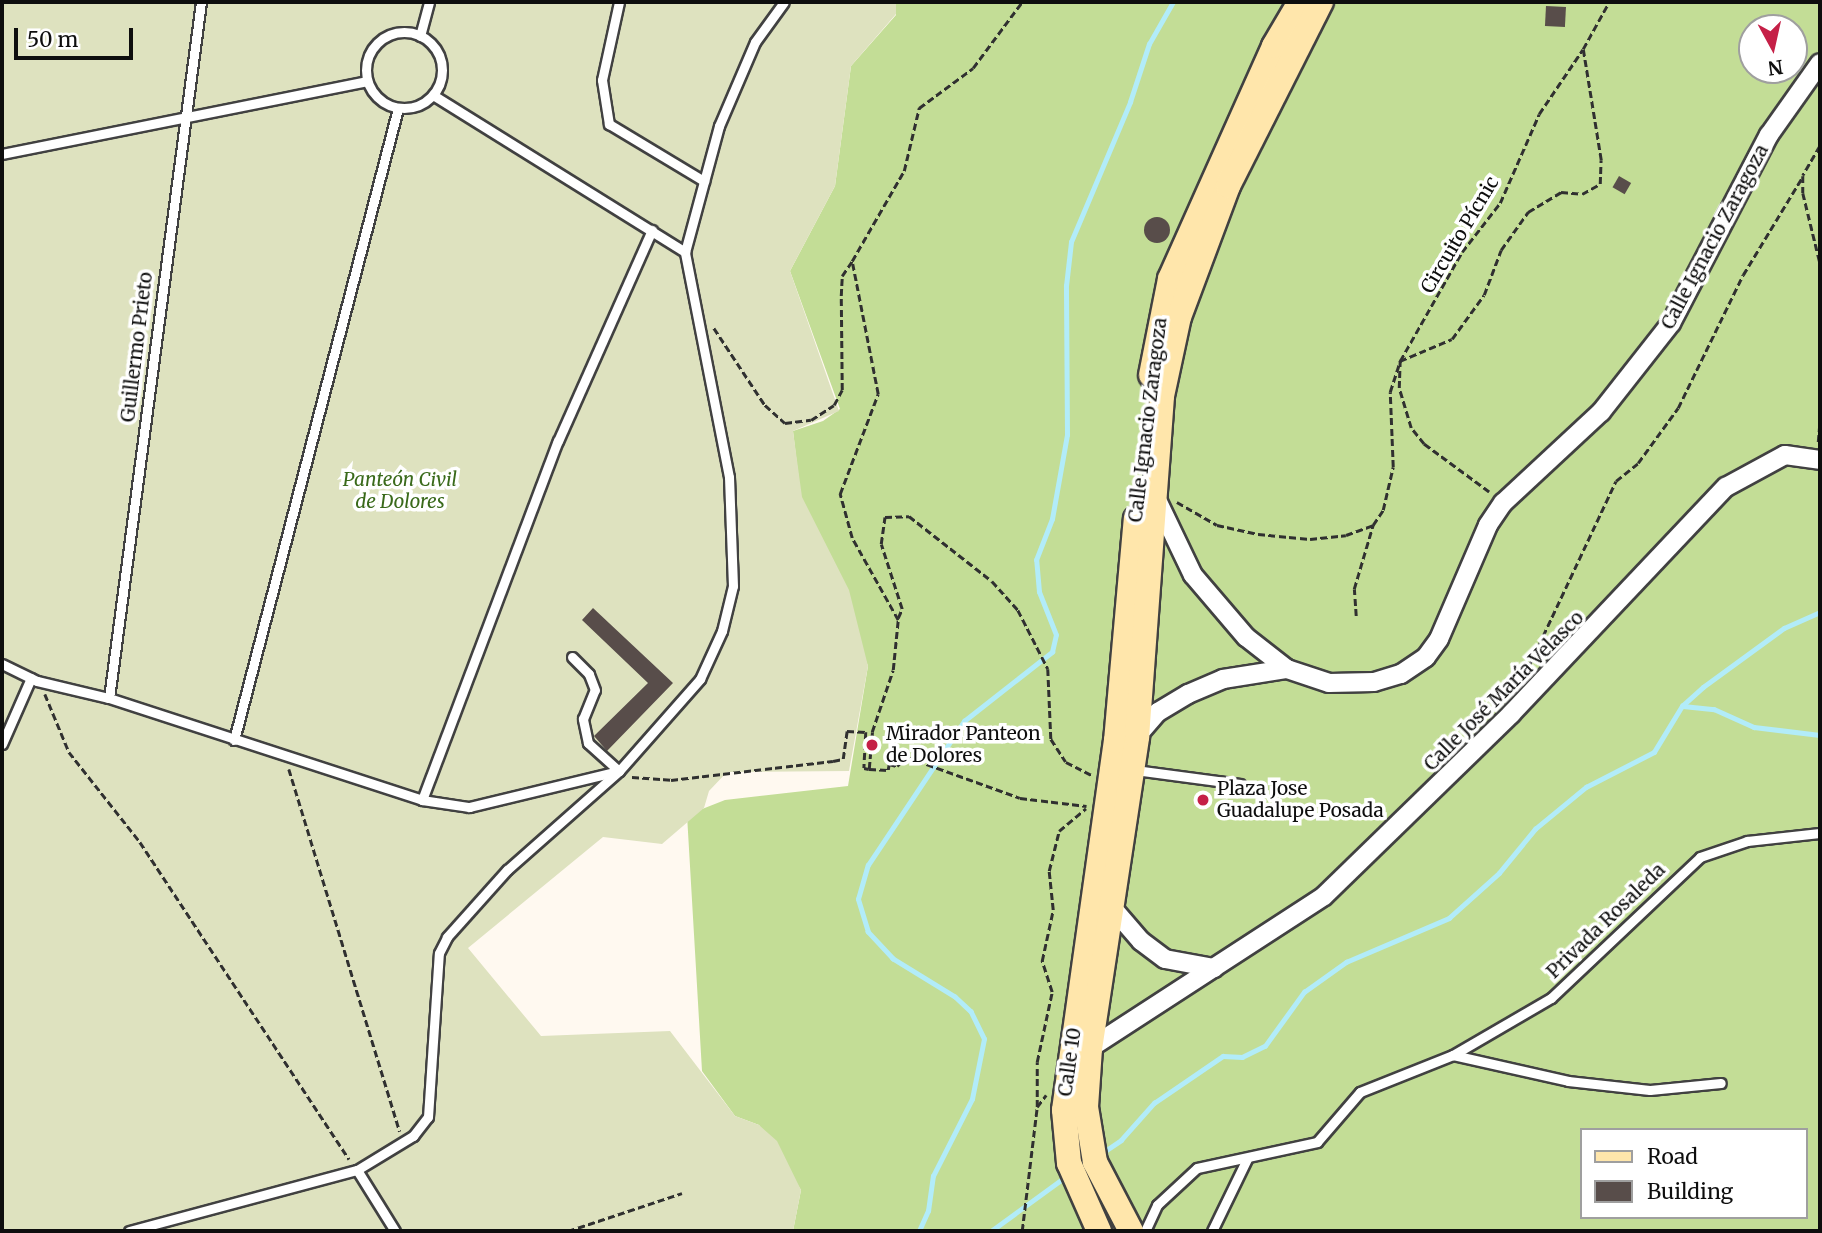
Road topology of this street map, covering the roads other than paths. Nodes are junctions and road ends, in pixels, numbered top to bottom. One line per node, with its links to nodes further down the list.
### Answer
1 (201, 2): 12 (lane, Guillermo Prieto)
2 (429, 2): 7 (lane)
3 (619, 2): 14 (lane)
4 (784, 2): 14 (lane)
5 (1300, 2): 24 (street, Calle Ignacio Zaragoza)
6 (1321, 2): 18 (street, Calle Ignacio Zaragoza)
7 (421, 36): 9 (lane); 10 (lane)
8 (1820, 64): 21 (street, Calle Ignacio Zaragoza)
9 (367, 81): 11 (lane); 12 (lane)
10 (433, 95): 11 (lane); 15 (lane)
11 (398, 108): 25 (lane)
12 (185, 117): 13 (lane); 23 (lane, Guillermo Prieto)
13 (2, 154)
14 (704, 181): 16 (lane)
15 (652, 230): 16 (lane); 30 (lane)
16 (685, 252): 28 (lane)
17 (1818, 459): 34 (street, Calle José María Velasco)
18 (1154, 493): 21 (street, Calle Ignacio Zaragoza); 24 (street, Calle Ignacio Zaragoza)
19 (572, 657): 28 (lane)
20 (2, 664): 22 (lane)
21 (1286, 669): 24 (street, Calle Ignacio Zaragoza)
22 (31, 678): 23 (lane); 26 (lane)
23 (109, 698): 25 (lane)
24 (1127, 739): 27 (street, Calle Ignacio Zaragoza); 32 (street, Calle Ignacio Zaragoza)
25 (234, 740): 30 (lane)
26 (2, 744)
27 (1133, 769): 29 (lane); 33 (street, Calle Ignacio Zaragoza)
28 (620, 771): 30 (lane); 39 (lane)
29 (1241, 784)
30 (422, 800)
31 (1820, 833): 35 (lane, Privada Rosaleda)
32 (1096, 887): 33 (street); 36 (street, Calle 10)
33 (1114, 911): 34 (street); 36 (street, Calle 10)
34 (1214, 968): 36 (street, Calle José María Velasco)
35 (1453, 1055): 37 (lane); 38 (lane, Privada Rosaleda)
36 (1076, 1061): 42 (street, Calle 10); 43 (street, Calle 10)
37 (1721, 1083)
38 (1247, 1159): 44 (lane, Privada Rosaleda); 45 (lane)
39 (357, 1170): 40 (lane); 41 (lane)
40 (129, 1231)
41 (395, 1231)
42 (1098, 1231)
43 (1131, 1231)
44 (1145, 1231)
45 (1212, 1231)

